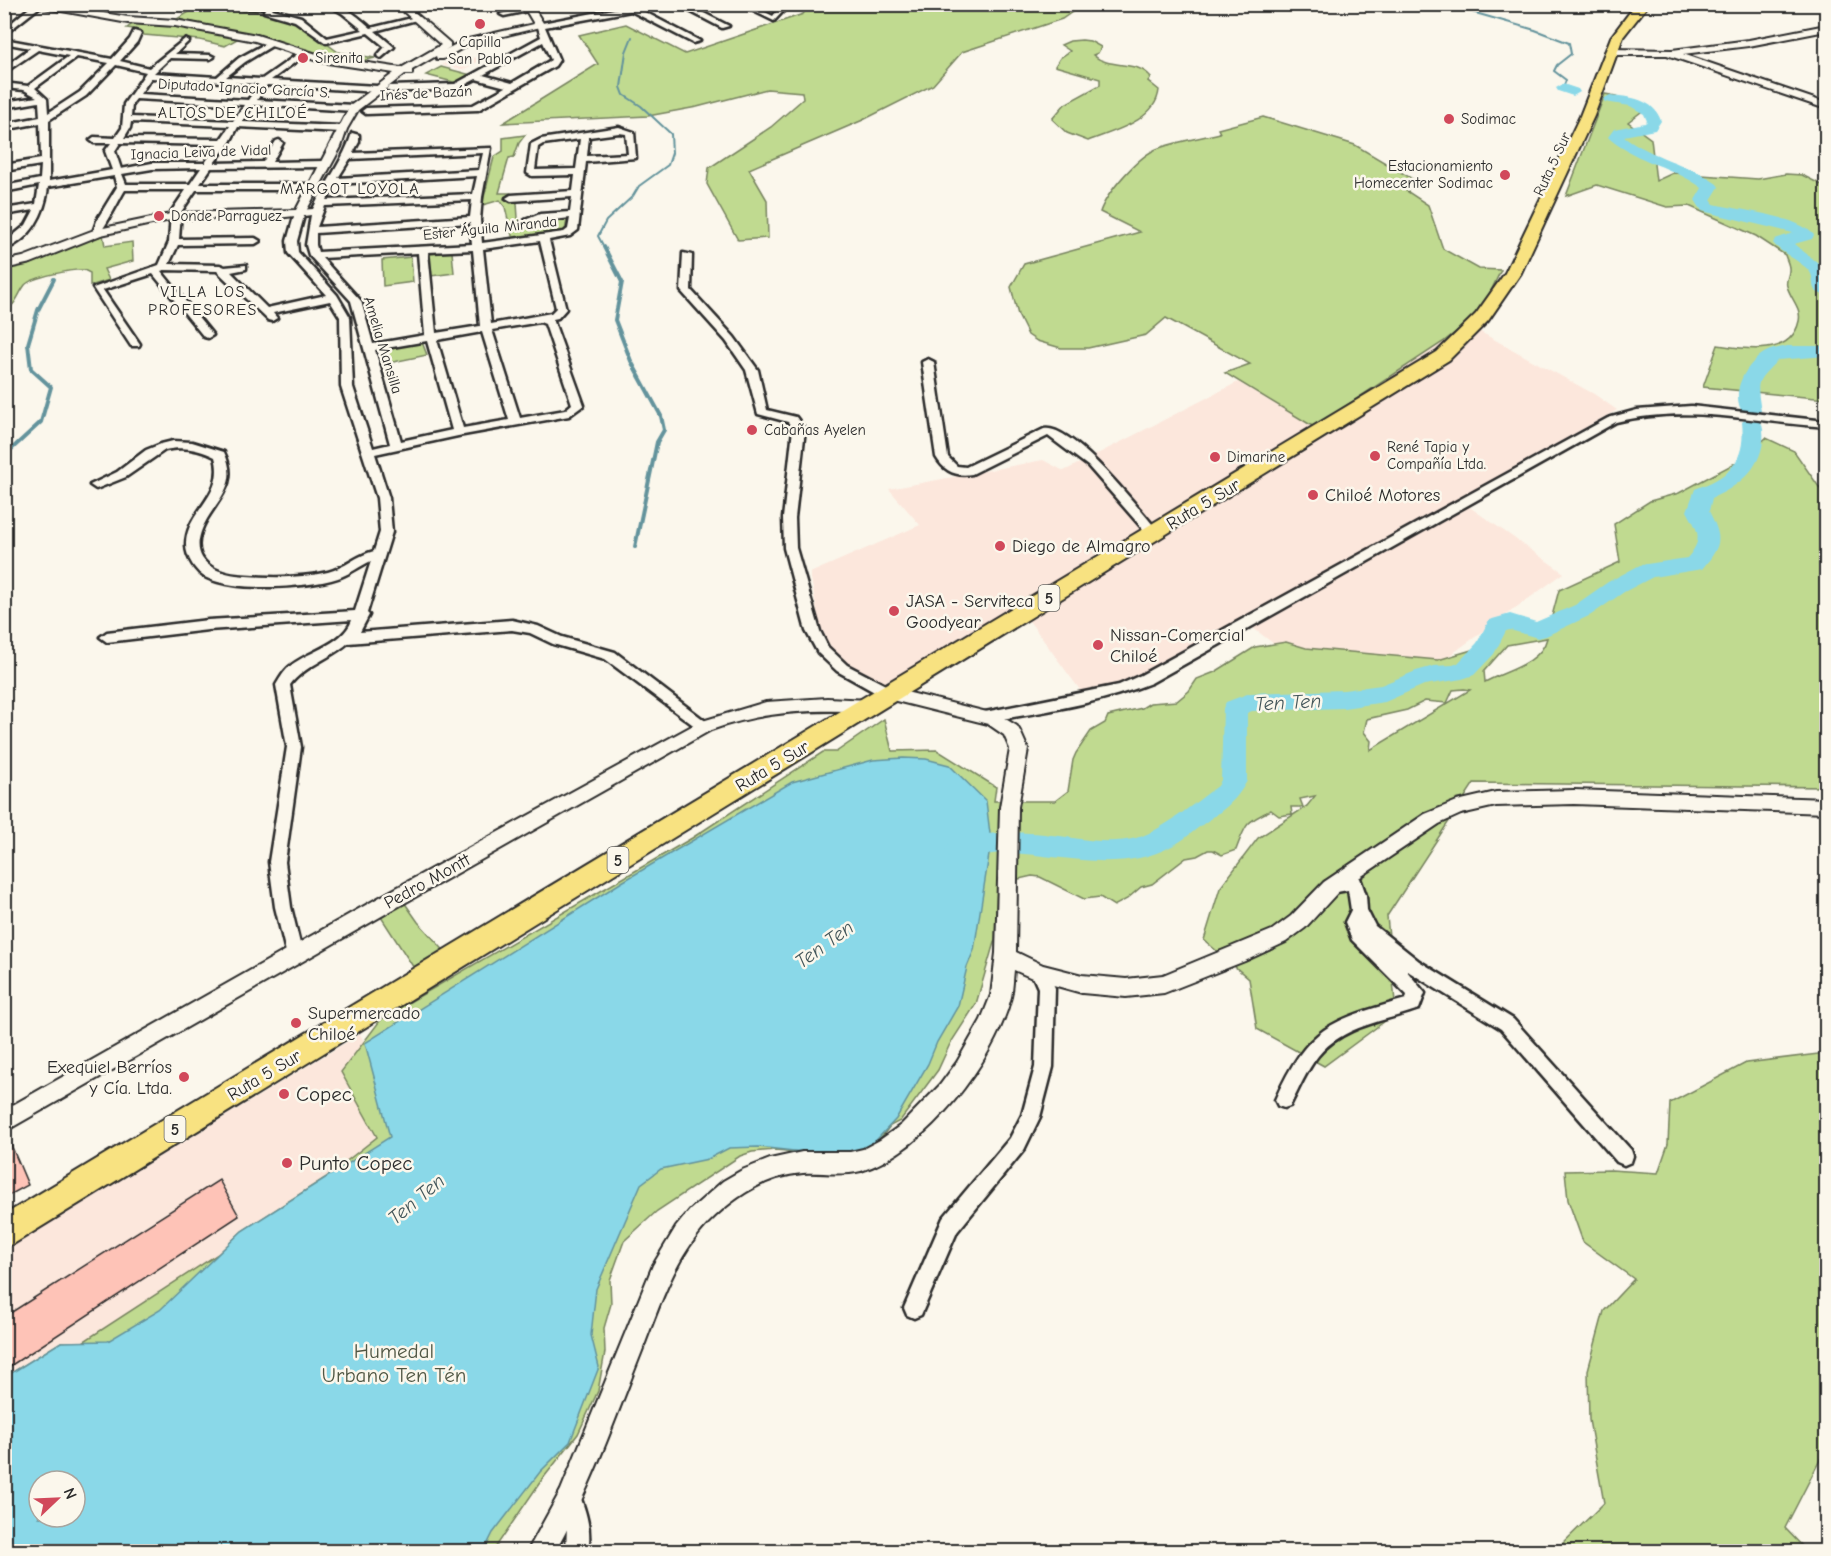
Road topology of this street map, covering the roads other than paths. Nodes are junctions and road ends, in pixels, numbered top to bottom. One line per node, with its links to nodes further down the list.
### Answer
1 (225, 4): 9 (street)
2 (330, 4): 21 (street)
3 (399, 4): 15 (street)
4 (557, 4): 12 (street)
5 (679, 4): 18 (street)
6 (787, 4): 11 (street)
7 (1643, 4): 39 (highway, Ruta 5 Sur / 5)
8 (33, 5): 17 (street); 29 (street)
9 (273, 5): 27 (street)
10 (650, 5): 13 (street)
11 (748, 6)
12 (534, 7): 14 (street); 19 (street, Inés de Bazán)
13 (633, 9): 19 (street); 28 (street)
14 (504, 14)
15 (416, 19): 21 (street); 43 (street)
16 (4, 20): 17 (street)
17 (18, 21): 22 (street)
18 (725, 26)
19 (540, 27): 24 (street, Inés de Bazán); 43 (street)
20 (1827, 28): 31 (street)
21 (369, 30): 27 (street); 37 (street)
22 (4, 33)
23 (137, 33): 41 (street)
24 (546, 38): 45 (street); 49 (street, Inés de Bazán)
25 (4, 41): 30 (street)
26 (185, 41): 36 (street)
27 (326, 41): 32 (street)
28 (696, 41)
29 (272, 42): 34 (street); 46 (street)
30 (38, 46): 35 (street); 42 (street)
31 (1730, 46): 33 (street); 40 (street)
32 (337, 50)
33 (1668, 52): 39 (street); 40 (street)
34 (302, 53): 43 (street); 47 (street)
35 (74, 56): 41 (street); 50 (street)
36 (168, 56): 38 (street); 44 (street)
37 (381, 56)
38 (210, 57)
39 (1607, 58): 71 (highway, Ruta 5 Sur / 5); 74 (highway, Ruta 5 Sur / 5)
40 (1690, 59): 57 (street)
41 (113, 63): 44 (street); 60 (street)
42 (4, 71)
43 (408, 72): 51 (street); 52 (street)
44 (150, 73): 46 (street); 53 (street)
45 (476, 75): 49 (street); 52 (street)
46 (220, 78): 47 (street)
47 (266, 81): 51 (street); 55 (street)
48 (4, 85): 50 (street)
49 (513, 86): 59 (street, Inés de Bazán)
50 (29, 89): 54 (street)
51 (377, 89): 58 (street)
52 (390, 89): 59 (street)
53 (133, 96): 55 (street, Diputado Ignacio García S.); 61 (street)
54 (43, 99): 56 (street); 60 (street)
55 (253, 101): 58 (street, Diputado Ignacio García S.); 62 (street)
56 (4, 105)
57 (1827, 106)
58 (354, 108): 64 (street)
59 (366, 111): 65 (street)
60 (44, 119): 63 (street); 75 (street)
61 (126, 119): 62 (street); 68 (street)
62 (239, 123): 64 (street); 69 (street)
63 (4, 127)
64 (341, 133): 65 (street); 78 (street)
65 (355, 135): 72 (street)
66 (585, 137): 73 (street, Ester Águila Miranda); 73 (street); 81 (street)
67 (94, 140): 68 (street)
68 (115, 142): 69 (street); 80 (street)
69 (226, 142): 76 (street)
70 (279, 143): 77 (street)
71 (1570, 154): 74 (highway); 114 (highway, Ruta 5 Sur / 5)
72 (346, 156): 82 (street); 83 (street)
73 (583, 159): 81 (street, Ester Águila Miranda)
74 (1555, 159): 114 (highway, Ruta 5 Sur / 5)
75 (46, 161): 79 (street); 84 (street)
76 (210, 164): 77 (street, Ignacia Leiva de Vidal); 80 (street, Ignacia Leiva de Vidal); 87 (street)
77 (266, 164): 78 (street, Ignacia Leiva de Vidal)
78 (325, 164): 86 (street)
79 (4, 168)
80 (117, 172): 84 (street, Ignacia Leiva de Vidal); 85 (street)
81 (581, 172): 89 (street, Ester Águila Miranda)
82 (483, 173): 83 (street); 90 (street)
83 (331, 181): 93 (street)
84 (44, 183): 88 (street, Ignacia Leiva de Vidal); 92 (street)
85 (123, 187): 87 (street); 101 (street)
86 (312, 187): 87 (street); 95 (street)
87 (192, 188): 97 (street)
88 (4, 189)
89 (578, 194): 91 (street); 96 (street, Ester Águila Miranda)
90 (477, 197): 93 (street); 98 (street)
91 (511, 198)
92 (39, 206): 94 (street); 105 (street)
93 (319, 207): 95 (street); 100 (street)
94 (4, 212)
95 (300, 213): 97 (street); 115 (street)
96 (575, 215): 99 (street); 102 (street, Ester Águila Miranda)
97 (175, 216): 101 (street); 104 (street)
98 (475, 220): 100 (street); 106 (street)
99 (530, 220)
100 (313, 230): 108 (street)
101 (98, 232): 110 (street)
102 (544, 239): 106 (street, Ester Águila Miranda); 116 (street)
103 (255, 241): 104 (street)
104 (174, 242): 112 (street)
105 (4, 247)
106 (478, 247): 107 (street, Ester Águila Miranda); 117 (street)
107 (423, 250): 108 (street, Ester Águila Miranda); 119 (street)
108 (314, 255): 121 (street, Amelia Mansilla)
109 (687, 255): 134 (street)
110 (4, 265)
111 (242, 267): 113 (street)
112 (159, 269): 113 (street); 118 (street); 120 (street)
113 (222, 269): 115 (street)
114 (1513, 271): 129 (highway, Ruta 5 Sur / 5)
115 (333, 297): 127 (street)
116 (544, 320): 117 (street); 123 (street)
117 (486, 328): 119 (street); 123 (street)
118 (208, 335)
119 (431, 338): 121 (street); 125 (street)
120 (135, 344)
121 (370, 348): 126 (street, Amelia Mansilla)
122 (928, 363): 129 (street)
123 (515, 422): 125 (street)
124 (1827, 424): 135 (street)
125 (458, 432): 126 (street)
126 (396, 445): 127 (street)
127 (370, 452): 130 (street)
128 (96, 485): 130 (street)
129 (1154, 534): 134 (highway, Ruta 5 Sur / 5)
130 (379, 554): 131 (street)
131 (362, 615): 132 (street); 133 (street)
132 (107, 638)
133 (347, 638): 136 (street); 140 (street)
134 (880, 700): 135 (street, Pedro Montt); 136 (street, Pedro Montt); 146 (highway, Ruta 5 Sur / 5)
135 (985, 717): 141 (street, Pedro Montt)
136 (705, 726): 140 (street, Pedro Montt)
137 (1827, 806): 138 (street)
138 (1331, 887): 139 (street); 142 (street)
139 (1359, 910): 143 (street); 145 (street)
140 (295, 956): 144 (street, Pedro Montt)
141 (1006, 957): 142 (street); 148 (street, Pedro Montt)
142 (1038, 972): 147 (street)
143 (1284, 1100)
144 (4, 1122)
145 (1624, 1156)
146 (4, 1232)
147 (914, 1308)
148 (570, 1499): 149 (street, Pedro Montt); 150 (street)
149 (540, 1551)
150 (577, 1551)

